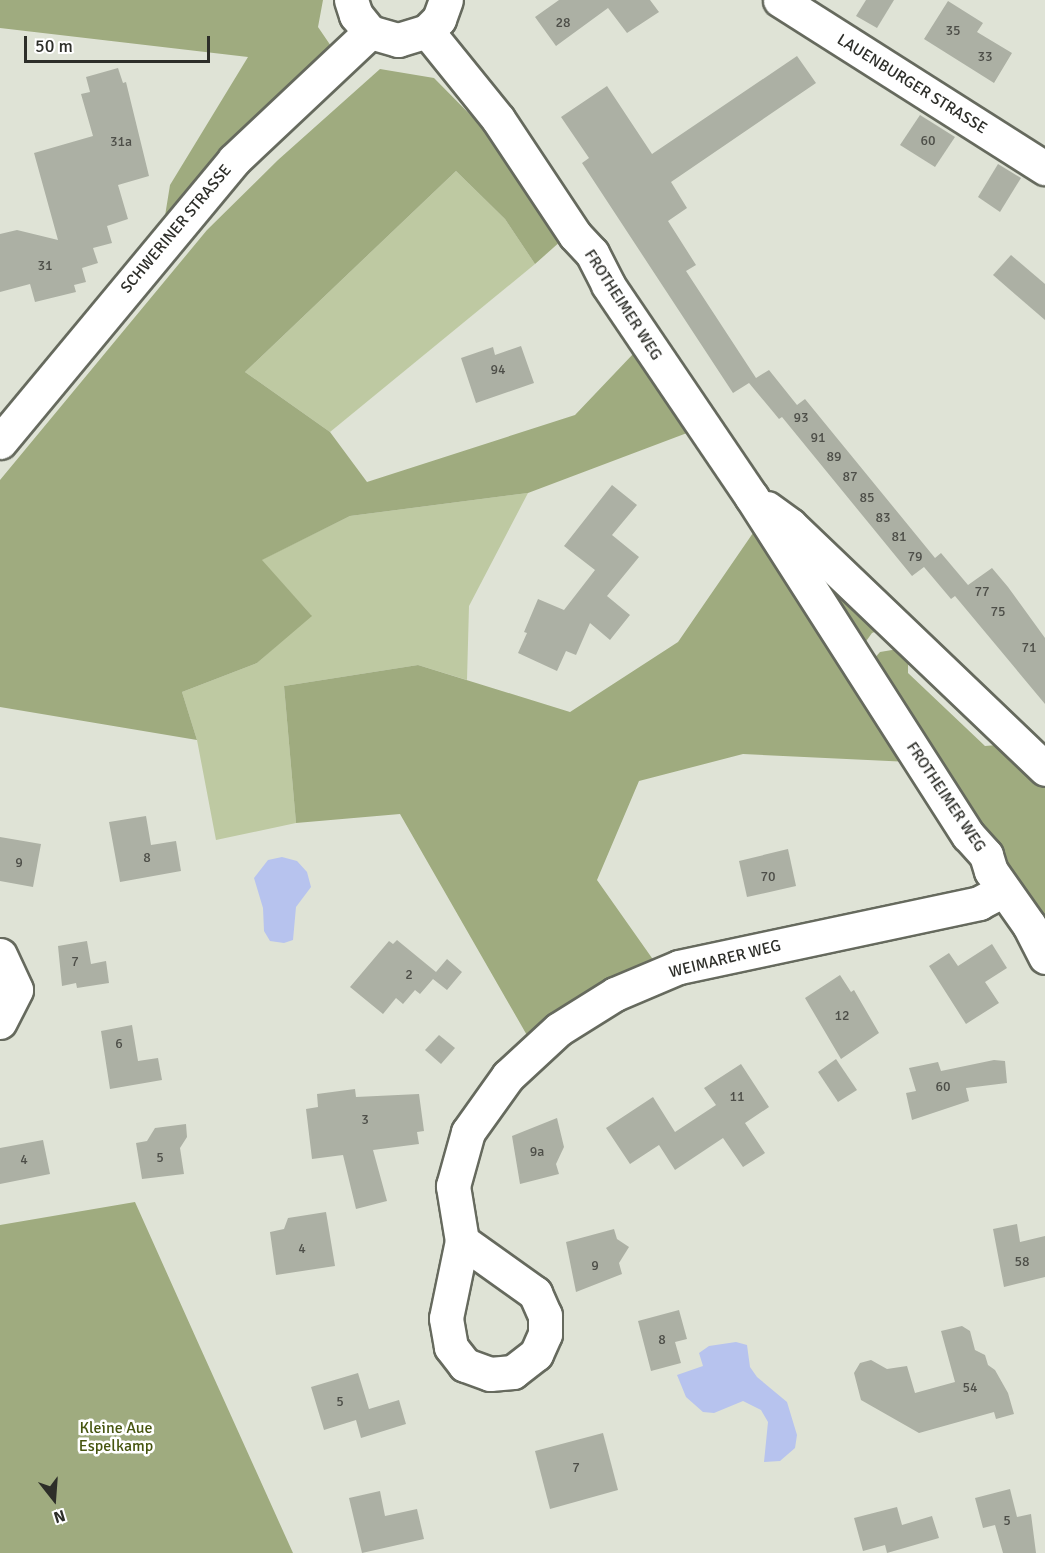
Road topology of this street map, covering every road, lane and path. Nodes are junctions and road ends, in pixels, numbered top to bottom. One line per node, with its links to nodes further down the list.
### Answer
1 (351, 0): 5 (street)
2 (446, 0): 4 (street)
3 (780, 0): 6 (street, LAUENBURGER STRASSE)
4 (427, 31): 5 (street); 8 (street, FROTHEIMER WEG)
5 (370, 32): 7 (street, SCHWERINER STRASSE)
6 (1045, 168)
7 (0, 442)
8 (751, 496): 9 (street, FROTHEIMER WEG); 10 (street, FROTHEIMER WEG)
9 (903, 634): 10 (street); 11 (street, FROTHEIMER WEG)
10 (862, 669): 12 (street, FROTHEIMER WEG)
11 (1045, 769)
12 (1003, 890): 14 (street, FROTHEIMER WEG); 16 (street, WEIMARER WEG)
13 (0, 955): 15 (street)
14 (1045, 957)
15 (0, 1022)
16 (462, 1241)

